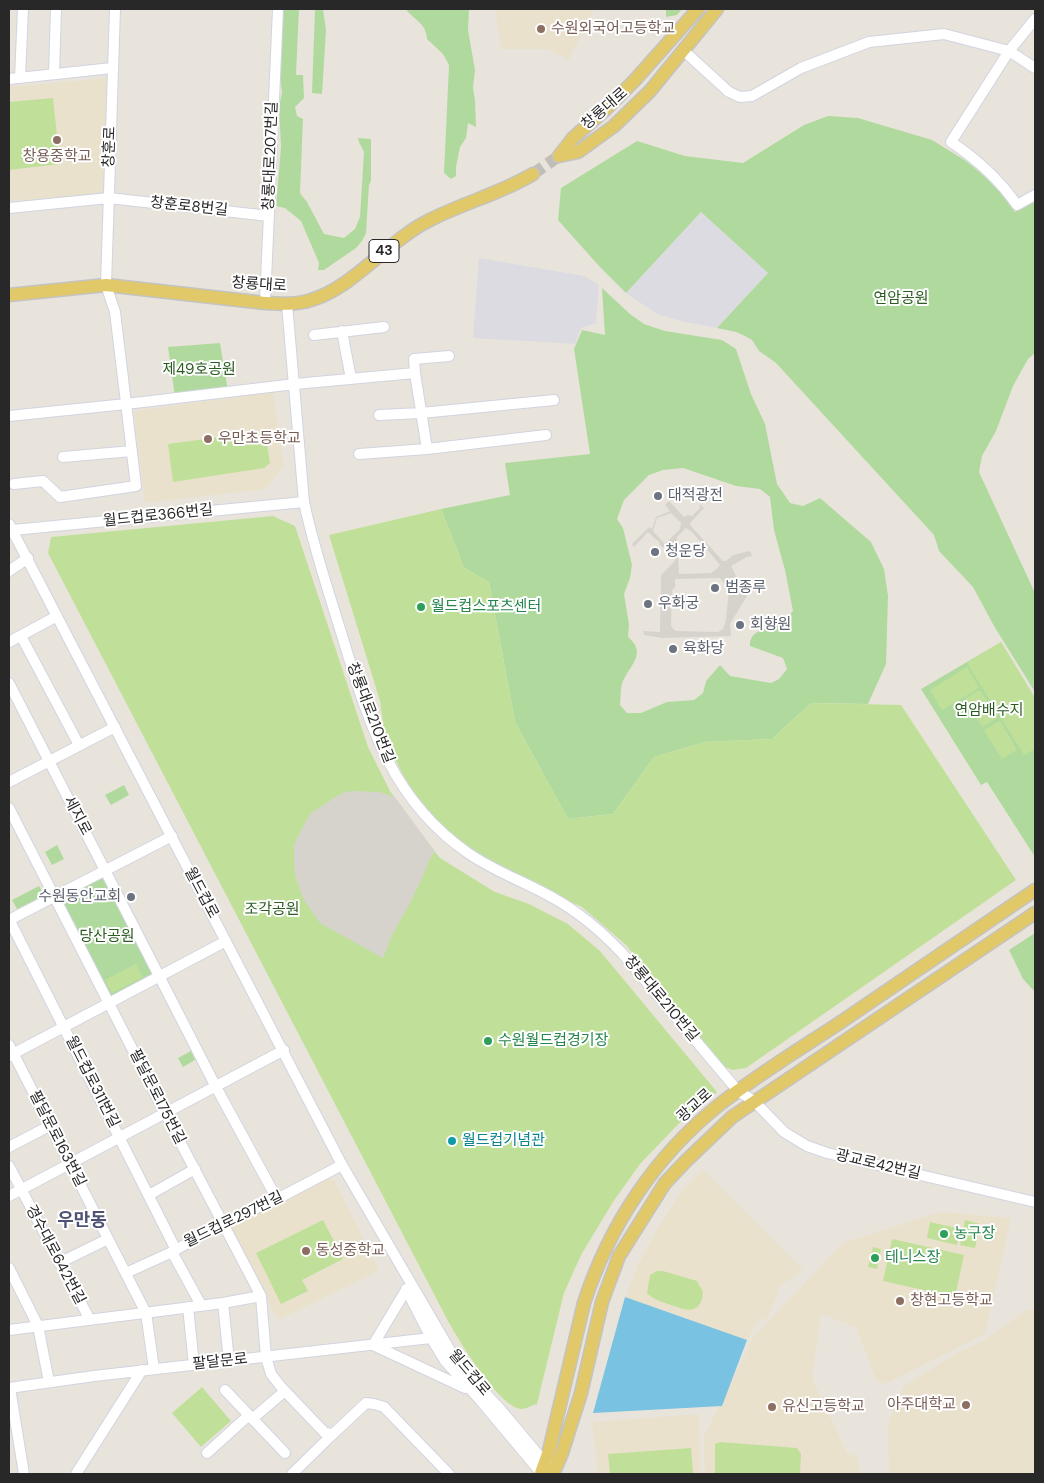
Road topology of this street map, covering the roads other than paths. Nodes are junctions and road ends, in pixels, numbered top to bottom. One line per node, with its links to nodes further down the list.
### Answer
1 (23, 9): 13 (street)
2 (56, 9): 12 (street)
3 (115, 9): 10 (street, 창훈로)
4 (278, 9): 19 (street, 창룡대로207번길)
5 (698, 9): 9 (main road, 창룡대로)
6 (717, 9): 9 (main road, 창룡대로)
7 (1035, 20): 8 (street)
8 (1009, 50): 9 (street); 11 (street); 16 (street)
9 (684, 51)
10 (112, 68): 12 (street); 17 (street, 창훈로)
11 (1035, 68)
12 (54, 74): 13 (street)
13 (20, 78): 14 (street)
14 (9, 79)
15 (533, 174): 23 (main road, 창룡대로 / 43)
16 (1035, 195)
17 (109, 198): 18 (street, 창훈로8번길); 19 (street, 창훈로8번길); 20 (street, 창훈로)
18 (9, 208)
19 (269, 216): 22 (street, 창룡대로207번길)
20 (106, 285): 21 (main road, 창룡대로 / 43); 22 (main road, 창룡대로 / 43); 32 (street)
21 (9, 295)
22 (265, 303): 23 (main road, 창룡대로 / 43)
23 (288, 304): 30 (street, 창룡대로210번길)
24 (384, 327): 25 (street)
25 (342, 331): 26 (street); 29 (street)
26 (314, 335)
27 (449, 356): 28 (street)
28 (415, 373): 29 (street); 33 (street)
29 (351, 379): 30 (street)
30 (295, 384): 32 (street); 42 (street, 창룡대로210번길)
31 (554, 400): 33 (street)
32 (126, 404): 35 (street); 38 (street)
33 (421, 413): 34 (street); 37 (street)
34 (379, 415)
35 (9, 416)
36 (546, 435): 37 (street)
37 (427, 449): 39 (street)
38 (132, 451): 40 (street); 41 (street)
39 (359, 454)
40 (63, 457)
41 (14, 484)
42 (304, 502): 43 (street, 월드컵로366번길); 68 (street, 창룡대로210번길)
43 (11, 527): 44 (street, 월드컵로)
44 (28, 558): 45 (street); 46 (street, 월드컵로)
45 (9, 571)
46 (57, 616): 47 (street); 50 (street, 월드컵로)
47 (21, 636): 48 (street); 51 (street)
48 (9, 642)
49 (9, 683): 52 (street, 세지로)
50 (115, 727): 51 (street); 55 (street, 월드컵로)
51 (80, 745): 52 (street)
52 (49, 761): 53 (street); 56 (street, 세지로)
53 (9, 782)
54 (9, 808): 58 (street)
55 (172, 836): 56 (street); 61 (street, 월드컵로)
56 (106, 870): 58 (street); 62 (street, 세지로)
57 (1035, 890): 68 (main road, 광교로)
58 (54, 897): 60 (street); 63 (street, 팔달문로175번길)
59 (1035, 913): 69 (main road)
60 (9, 920): 64 (street, 월드컵로311번길)
61 (226, 941): 62 (street); 65 (street, 월드컵로)
62 (159, 976): 63 (street); 67 (street)
63 (109, 1003): 64 (street); 70 (street, 팔달문로175번길)
64 (64, 1027): 66 (street); 72 (street, 월드컵로311번길)
65 (284, 1050): 67 (street, 월드컵로311번길); 75 (street, 월드컵로)
66 (10, 1051): 71 (street, 팔달문로163번길)
67 (216, 1087): 70 (street, 월드컵로311번길); 81 (street)
68 (738, 1091): 69 (street, 광교로42번길); 117 (main road, 광교로)
69 (754, 1101): 82 (street, 광교로42번길); 117 (main road)
70 (165, 1113): 72 (street, 월드컵로311번길); 77 (street, 팔달문로175번길)
71 (50, 1125): 73 (street); 74 (street, 팔달문로163번길)
72 (120, 1137): 74 (street, 월드컵로311번길); 79 (street, 월드컵로311번길)
73 (9, 1147)
74 (71, 1164): 78 (street, 경수대로642번길); 84 (street, 팔달문로163번길)
75 (342, 1165): 81 (street, 월드컵로297번길); 86 (street, 월드컵로)
76 (9, 1166): 78 (street, 경수대로642번길)
77 (195, 1169): 79 (street); 83 (street, 팔달문로175번길)
78 (21, 1190): 80 (street, 경수대로642번길); 87 (street, 경수대로642번길)
79 (149, 1195): 85 (street, 월드컵로311번길)
80 (9, 1196)
81 (277, 1199): 83 (street, 월드컵로297번길)
82 (1035, 1202)
83 (223, 1223): 85 (street, 월드컵로297번길); 91 (street, 팔달문로175번길)
84 (108, 1239): 87 (street); 89 (street, 팔달문로163번길)
85 (174, 1251): 89 (street, 월드컵로297번길); 93 (street, 월드컵로311번길)
86 (397, 1262): 90 (street, 월드컵로); 99 (street, 월드컵로)
87 (60, 1263): 96 (street, 경수대로642번길)
88 (9, 1268): 97 (street)
89 (126, 1273): 95 (street, 팔달문로163번길)
90 (406, 1290): 99 (street, 월드컵로); 100 (street)
91 (261, 1296): 92 (street); 101 (street, 팔달문로175번길)
92 (222, 1303): 93 (street); 102 (street)
93 (201, 1305): 94 (street)
94 (188, 1307): 95 (street); 103 (street)
95 (146, 1312): 96 (street); 104 (street, 팔달문로163번길)
96 (90, 1320): 97 (street)
97 (38, 1326): 98 (street); 106 (street)
98 (9, 1330)
99 (436, 1337): 100 (street, 팔달문로); 110 (street, 월드컵로); 117 (street, 월드컵로)
100 (373, 1345): 101 (street, 팔달문로); 110 (street)
101 (266, 1357): 102 (street, 팔달문로); 109 (street, 팔달문로175번길)
102 (229, 1361): 103 (street, 팔달문로)
103 (194, 1365): 104 (street, 팔달문로)
104 (154, 1369): 105 (street, 팔달문로)
105 (142, 1370): 106 (street, 팔달문로); 119 (street)
106 (49, 1382): 107 (street, 팔달문로)
107 (10, 1388): 113 (street)
108 (225, 1390): 111 (street)
109 (285, 1391): 111 (street); 112 (street, 팔달문로175번길)
110 (473, 1392): 117 (street, 월드컵로)
111 (250, 1417): 115 (street); 116 (street)
112 (333, 1434): 120 (street); 121 (street)
113 (20, 1444): 114 (street); 118 (street)
114 (9, 1445)
115 (207, 1453)
116 (285, 1453)
117 (547, 1472)
118 (24, 1474)
119 (76, 1474)
120 (292, 1474)
121 (449, 1474)

